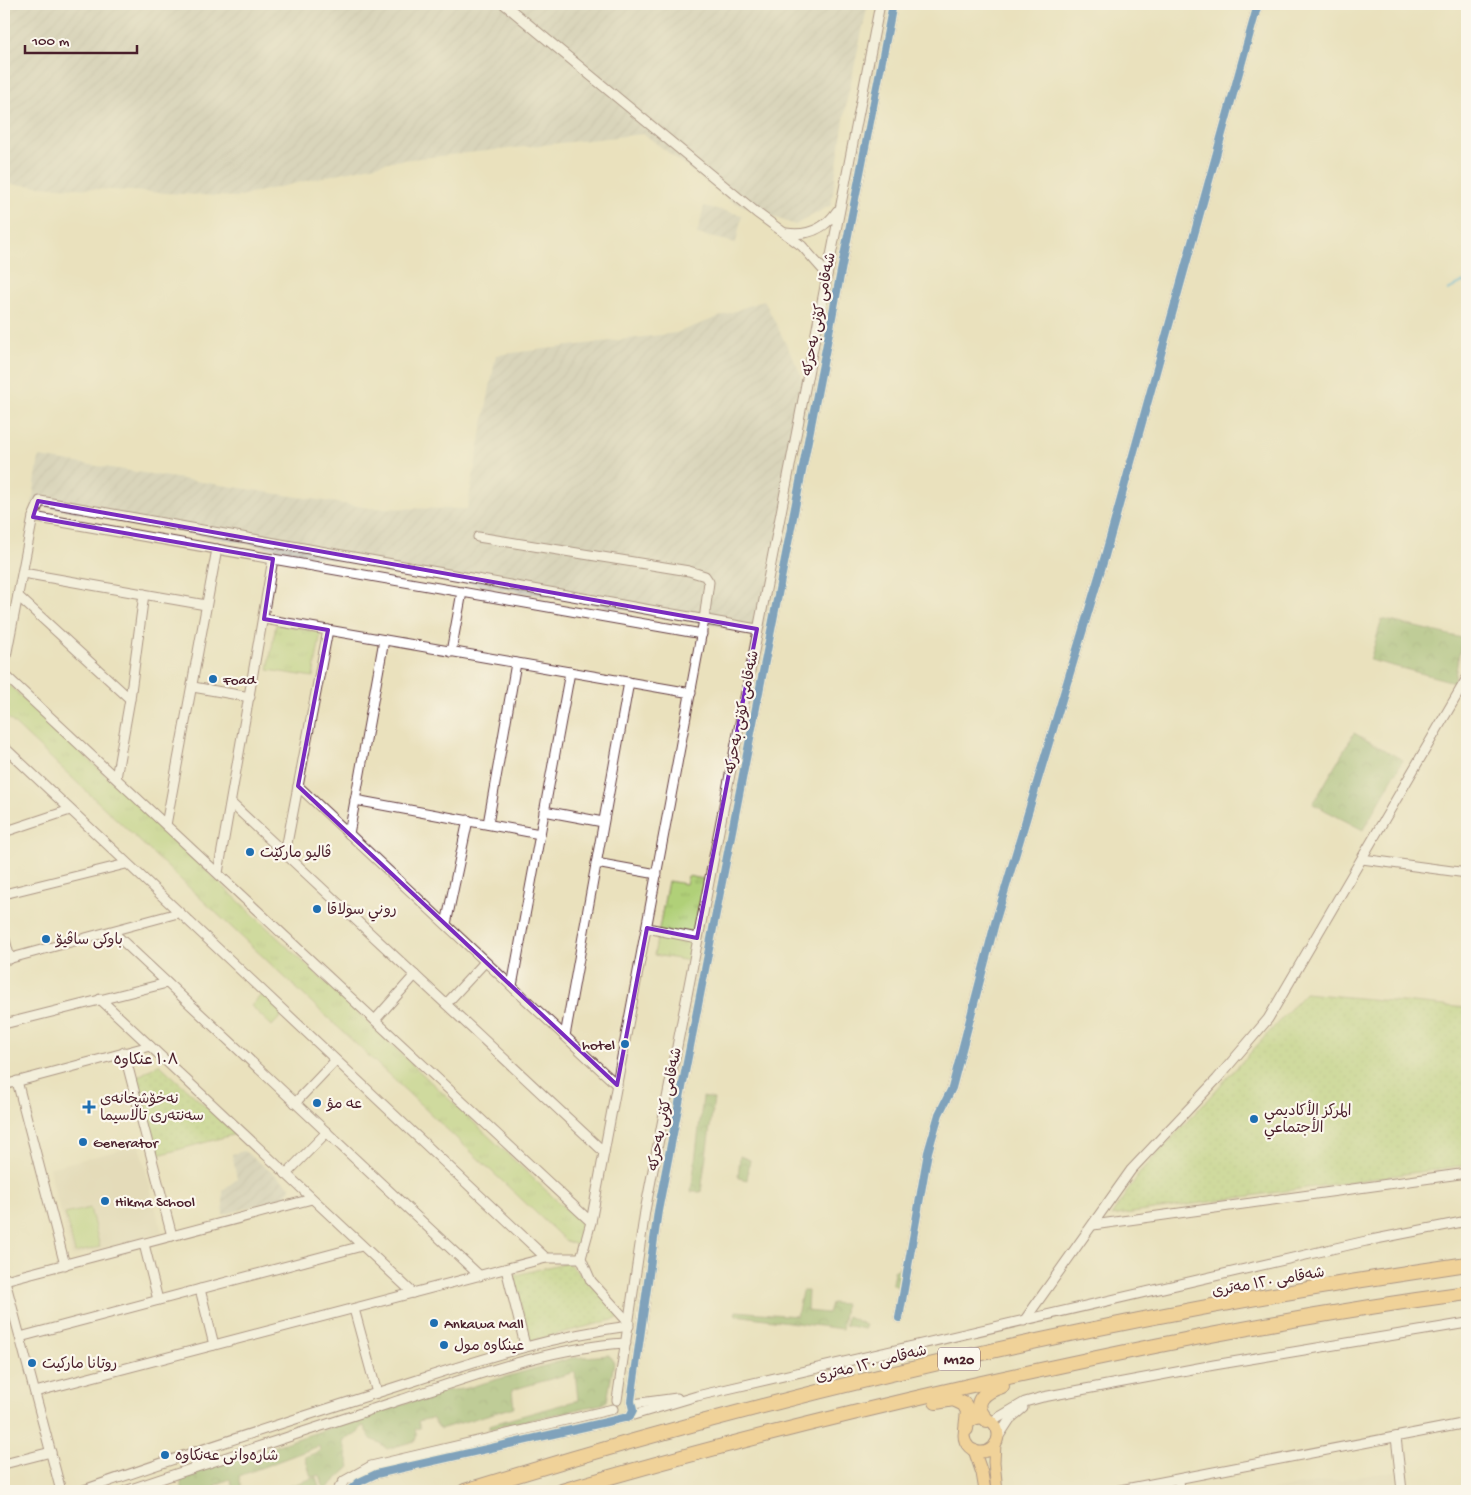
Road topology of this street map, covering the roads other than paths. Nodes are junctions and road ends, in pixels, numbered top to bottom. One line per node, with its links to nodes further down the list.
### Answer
1 (504, 4): 6 (street)
2 (880, 4): 5 (street, شەقامی کۆنی بەحرکە)
3 (894, 4): 118 (street, شەقامی کۆنی بەحرکە)
4 (1258, 4): 102 (street)
5 (840, 204): 6 (street); 7 (street, شەقامی کۆنی بەحرکە)
6 (783, 232): 7 (street)
7 (826, 274): 19 (street, شەقامی کۆنی بەحرکە)
8 (33, 517): 10 (street); 12 (street); 18 (street)
9 (478, 536): 18 (street)
10 (217, 549): 11 (street); 16 (street)
11 (274, 559): 13 (street); 17 (street)
12 (23, 573): 14 (street); 15 (street)
13 (462, 592): 21 (street); 23 (street)
14 (144, 594): 16 (street); 33 (street)
15 (18, 596): 25 (street); 33 (street)
16 (206, 606): 30 (street)
17 (264, 619): 20 (street); 32 (street)
18 (704, 620): 19 (street); 21 (street)
19 (757, 629): 61 (street, شەقامی کۆنی بەحرکە)
20 (328, 630): 22 (street); 36 (street)
21 (702, 634): 31 (street)
22 (384, 640): 23 (street); 37 (street)
23 (451, 652): 24 (street)
24 (516, 663): 26 (street); 43 (street)
25 (4, 667)
26 (570, 672): 29 (street); 40 (street)
27 (4, 674): 35 (street)
28 (1467, 678): 49 (street)
29 (629, 682): 31 (street); 42 (street)
30 (193, 687): 32 (street); 44 (street)
31 (691, 693): 54 (street)
32 (250, 697): 38 (street)
33 (130, 699): 35 (street)
34 (4, 747): 39 (street)
35 (116, 778): 44 (street)
36 (298, 786): 46 (street); 48 (street)
37 (355, 800): 41 (street); 46 (street)
38 (232, 804): 48 (street); 52 (street)
39 (70, 810): 45 (street); 51 (street)
40 (544, 812): 42 (street); 47 (street)
41 (468, 820): 43 (street); 57 (street)
42 (604, 822): 50 (street)
43 (488, 824): 47 (street)
44 (166, 825): 52 (street)
45 (6, 829)
46 (349, 834): 57 (street)
47 (540, 834): 66 (street)
48 (285, 854): 64 (street)
49 (1362, 859): 53 (street); 86 (street)
50 (596, 863): 54 (street); 71 (street)
51 (126, 864): 55 (street); 56 (street)
52 (218, 873): 69 (street)
53 (1467, 873)
54 (657, 874): 58 (street)
55 (4, 894)
56 (178, 913): 59 (street); 74 (street)
57 (446, 924): 63 (street)
58 (647, 928): 61 (street); 77 (street)
59 (113, 932): 62 (street); 65 (street)
60 (4, 936): 62 (street)
61 (697, 938): 105 (street, شەقامی کۆنی بەحرکە)
62 (7, 960)
63 (485, 962): 66 (street); 68 (street)
64 (415, 975): 68 (street); 69 (street)
65 (167, 983): 67 (street); 78 (street)
66 (512, 986): 71 (street)
67 (100, 999): 70 (street); 72 (street)
68 (446, 1004): 80 (street)
69 (375, 1020): 85 (street)
70 (4, 1024)
71 (565, 1036): 77 (street)
72 (150, 1046): 73 (street); 82 (street)
73 (124, 1052): 75 (street); 87 (street)
74 (336, 1061): 78 (street); 90 (street)
75 (17, 1081): 76 (street); 93 (street)
76 (4, 1085)
77 (617, 1085): 80 (street)
78 (295, 1103): 79 (street)
79 (327, 1132): 82 (street); 95 (street)
80 (604, 1152): 85 (street)
81 (1467, 1173): 86 (street)
82 (286, 1174): 83 (street)
83 (312, 1198): 87 (street); 89 (street)
84 (1467, 1221): 103 (street)
85 (591, 1222): 91 (street)
86 (1093, 1225): 103 (street)
87 (172, 1236): 88 (street)
88 (144, 1244): 93 (street); 100 (street)
89 (362, 1246): 97 (street); 99 (street)
90 (546, 1258): 91 (street); 94 (street)
91 (581, 1258): 105 (street)
92 (1467, 1264): 138 (highway, شەقامی ١٢٠ مەتری / M120)
93 (65, 1265): 96 (street)
94 (506, 1269): 95 (street); 111 (street)
95 (480, 1276): 99 (street)
96 (4, 1278): 107 (street)
97 (200, 1289): 100 (street); 110 (street)
98 (1467, 1293): 112 (highway, M120)
99 (413, 1294): 101 (street)
100 (158, 1300): 107 (street)
101 (354, 1309): 110 (street); 114 (street)
102 (899, 1318)
103 (1024, 1321): 116 (street)
104 (1467, 1323): 115 (street)
105 (629, 1325): 106 (street); 108 (street, شەقامی کۆنی بەحرکە)
106 (598, 1330): 109 (street); 111 (street)
107 (20, 1336): 113 (street)
108 (626, 1343): 109 (street); 117 (street, شەقامی کۆنی بەحرکە)
109 (600, 1344): 130 (street)
110 (214, 1345): 113 (street)
111 (525, 1345): 114 (street)
112 (1042, 1369): 119 (highway, M120); 122 (highway)
113 (35, 1392): 129 (street)
114 (377, 1393): 127 (street)
115 (1066, 1394): 122 (street); 126 (street)
116 (697, 1396): 118 (street); 121 (street)
117 (617, 1400): 118 (street); 120 (street, شەقامی کۆنی بەحرکە)
118 (632, 1402): 121 (street, شەقامی کۆنی بەحرکە)
119 (883, 1406): 124 (highway); 139 (highway, M120)
120 (613, 1409): 121 (street); 136 (street)
121 (625, 1417): 137 (street)
122 (989, 1421): 124 (main road); 126 (main road)
123 (1467, 1423): 125 (street)
124 (966, 1429): 128 (main road)
125 (1396, 1437): 132 (street); 144 (street)
126 (996, 1441): 128 (main road); 141 (main road)
127 (207, 1447): 130 (street); 134 (street)
128 (974, 1450): 140 (main road)
129 (51, 1452): 131 (street); 133 (street)
130 (212, 1462): 135 (street)
131 (4, 1464)
132 (1179, 1480): 142 (street); 143 (street)
133 (61, 1491)
134 (81, 1491)
135 (126, 1491)
136 (337, 1491)
137 (349, 1491)
138 (466, 1491)
139 (562, 1491)
140 (985, 1491)
141 (997, 1491)
142 (1115, 1491)
143 (1180, 1491)
144 (1402, 1491)

